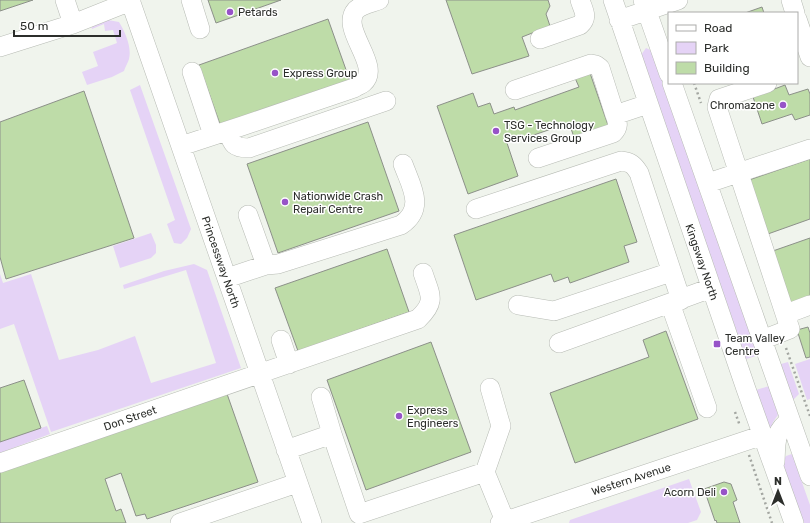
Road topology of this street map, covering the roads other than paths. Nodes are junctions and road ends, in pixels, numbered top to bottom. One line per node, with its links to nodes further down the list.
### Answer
1 (65, 0): 13 (street)
2 (131, 0): 13 (street); 28 (street, Princessway North)
3 (191, 0): 14 (street)
4 (379, 0): 27 (street)
5 (580, 0): 15 (street)
6 (613, 0): 12 (street, Kingsway North)
7 (678, 0): 9 (street)
8 (791, 0): 10 (street)
9 (645, 6): 12 (street); 18 (street)
10 (797, 12)
11 (800, 19): 17 (street)
12 (619, 20): 25 (street, Kingsway North)
13 (73, 24): 16 (street)
14 (200, 29)
15 (540, 39)
16 (0, 47)
17 (810, 57)
18 (668, 71)
19 (192, 72): 27 (street)
20 (672, 84): 33 (street)
21 (760, 84): 23 (street)
22 (515, 90): 26 (street)
23 (720, 90): 32 (street)
24 (386, 102): 27 (street)
25 (648, 104): 26 (street); 40 (street, Kingsway North)
26 (615, 115): 30 (street)
27 (220, 133): 28 (street)
28 (181, 146): 39 (street, Princessway North)
29 (810, 149): 32 (street)
30 (538, 158)
31 (403, 164): 36 (street)
32 (738, 173): 33 (street); 44 (street)
33 (708, 183): 46 (street)
34 (476, 209): 37 (street)
35 (248, 214): 36 (street)
36 (266, 265): 39 (street)
37 (671, 272): 41 (street); 42 (street)
38 (423, 273): 48 (street, Don Street)
39 (227, 278): 49 (street, Princessway North)
40 (711, 288): 41 (street); 55 (street, Kingsway North)
41 (675, 301): 47 (street); 52 (street)
42 (518, 305)
43 (810, 306): 44 (street)
44 (786, 314): 46 (street)
45 (280, 340): 48 (street)
46 (762, 340): 53 (street)
47 (559, 343)
48 (289, 364): 49 (street, Don Street)
49 (260, 373): 56 (street, Princessway North); 57 (street, Don Street)
50 (490, 388): 59 (street)
51 (321, 396): 54 (street)
52 (707, 408)
53 (790, 421): 58 (street); 60 (street)
54 (332, 434): 56 (street); 59 (street)
55 (763, 435): 58 (street, Kingsway North); 62 (street, Western Avenue)
56 (286, 450): 61 (street, Princessway North)
57 (0, 463)
58 (774, 467): 66 (street, Kingsway North)
59 (485, 472): 63 (street)
60 (810, 476)
61 (297, 483): 64 (street); 65 (street, Princessway North)
62 (540, 516): 63 (street, Western Avenue)
63 (502, 522)
64 (180, 523)
65 (312, 523)
66 (794, 523)

